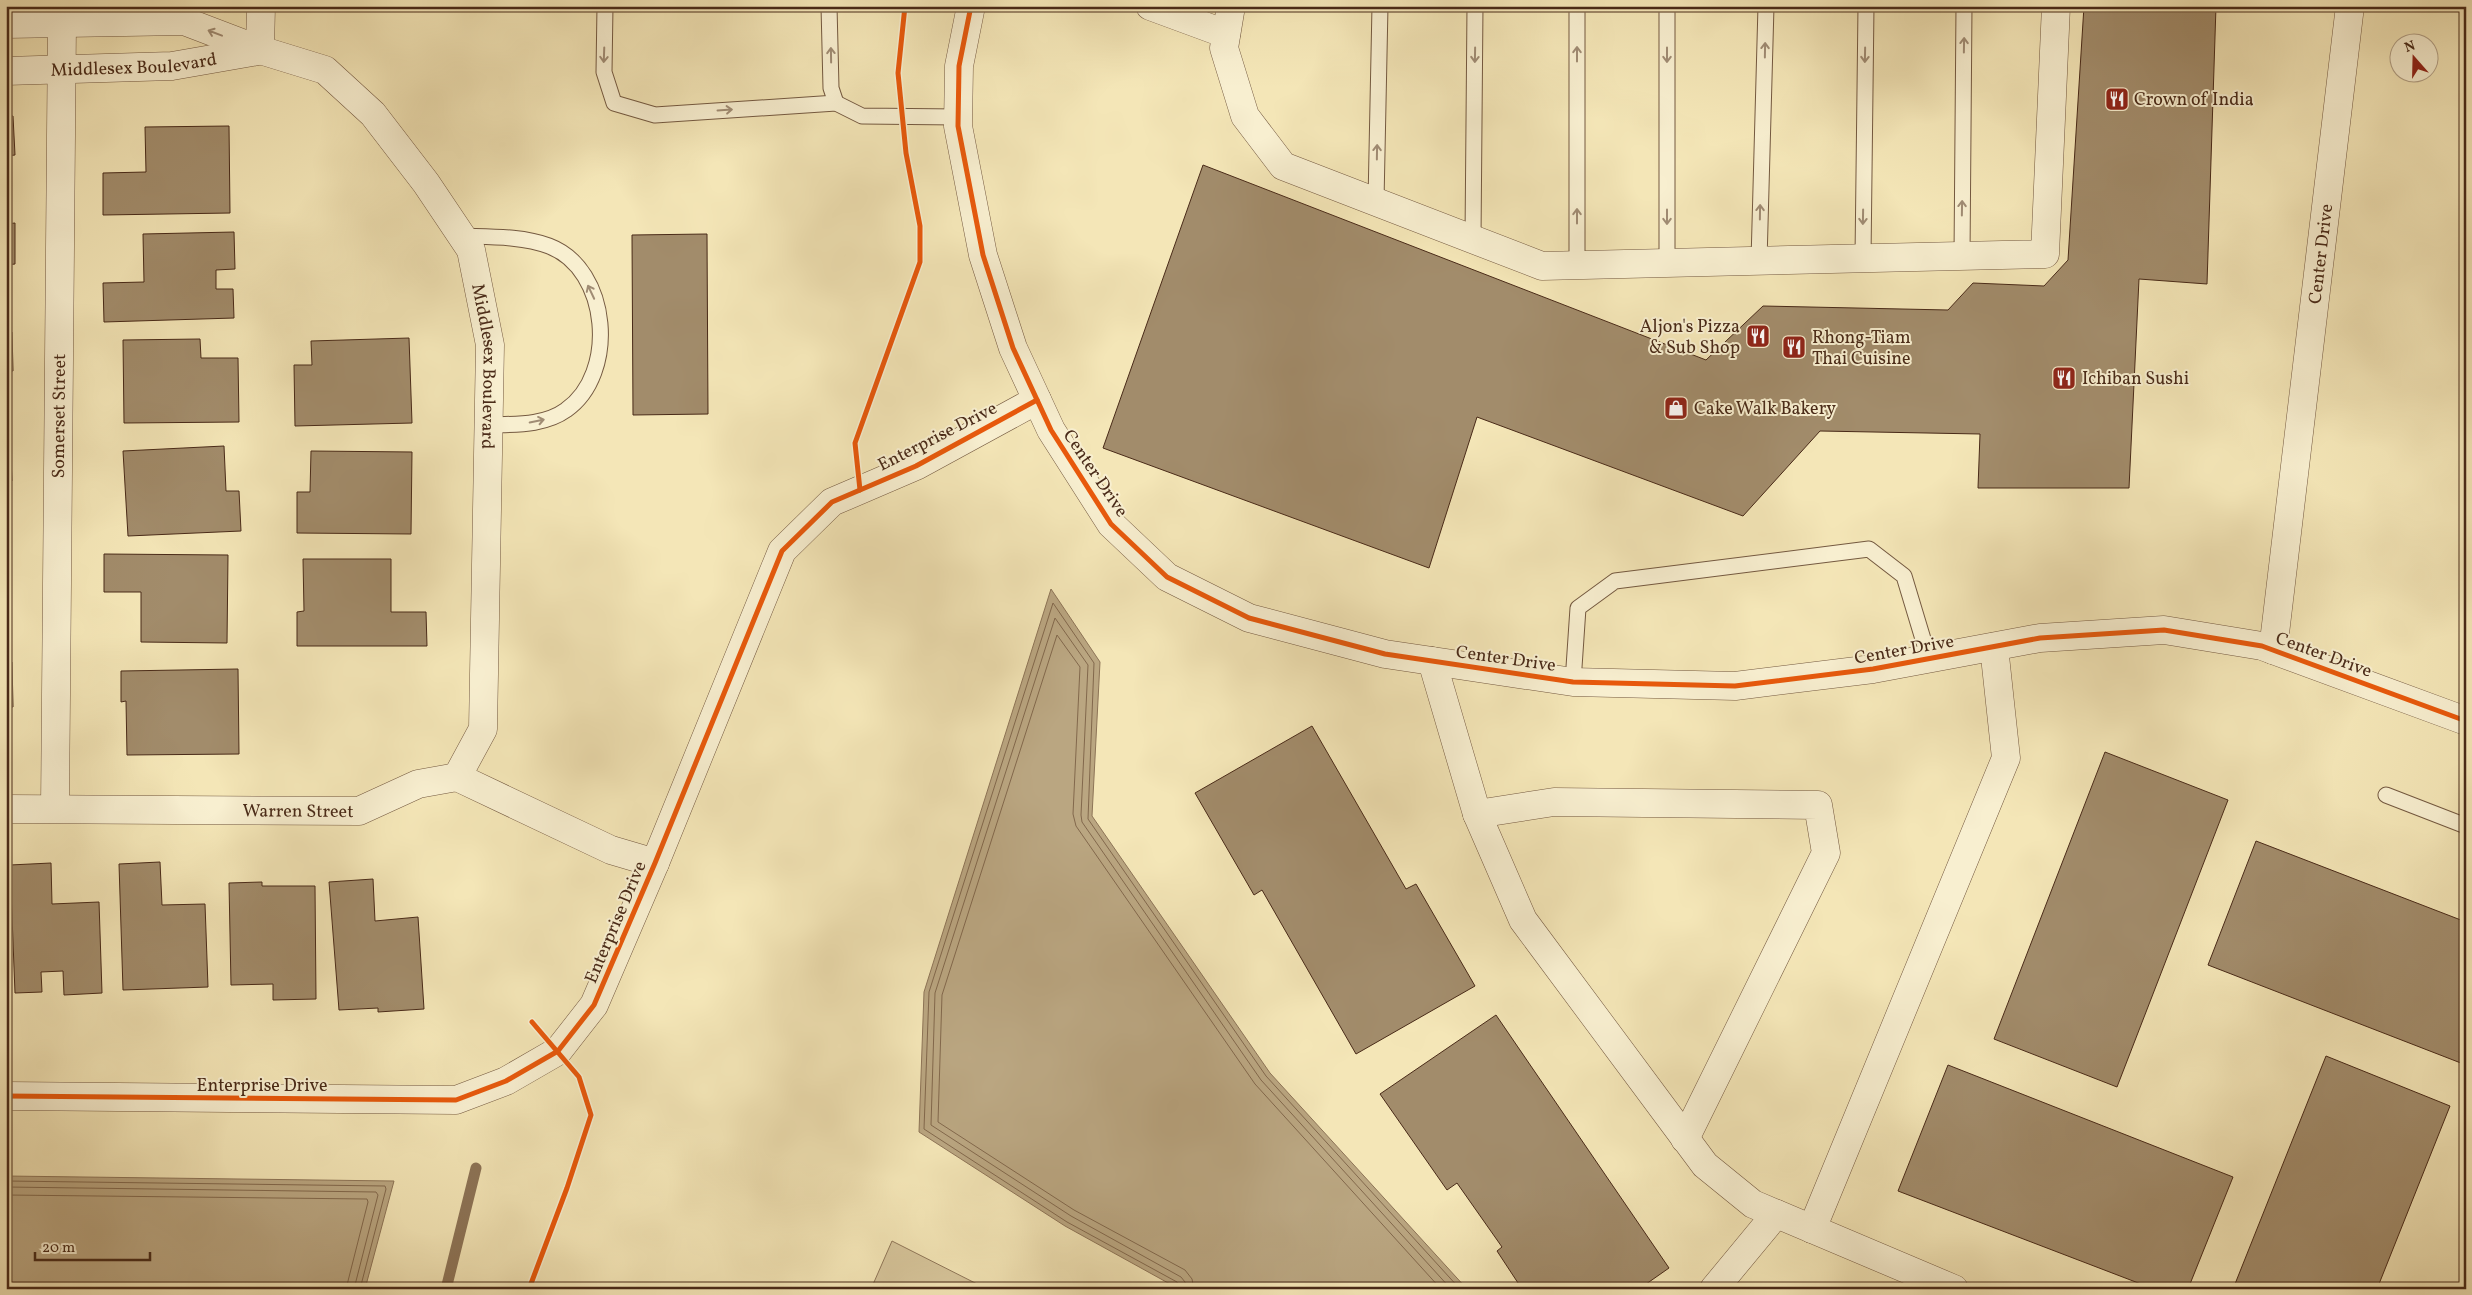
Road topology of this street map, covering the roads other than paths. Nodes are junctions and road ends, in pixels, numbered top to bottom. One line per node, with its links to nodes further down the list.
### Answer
1 (261, 6): 19 (street)
2 (605, 6): 22 (lane, one-way to 22)
3 (829, 6): 22 (lane, one-way to 3)
4 (971, 6): 23 (street, Center Drive)
5 (1150, 6): 18 (street)
6 (1231, 6): 18 (street)
7 (1380, 6): 24 (lane, one-way to 7)
8 (1475, 6): 26 (lane, one-way to 26)
9 (1577, 6): 31 (lane, one-way to 9)
10 (1667, 6): 30 (lane, one-way to 30)
11 (1766, 6): 29 (lane, one-way to 11)
12 (1866, 6): 28 (lane, one-way to 28)
13 (1964, 6): 27 (lane, one-way to 13)
14 (2056, 6): 27 (street)
15 (2350, 6): 35 (street, Center Drive)
16 (6, 24): 17 (street, Middlesex Boulevard)
17 (62, 24): 19 (street, Middlesex Boulevard, one-way to 17); 20 (street, Somerset Street)
18 (1226, 34): 24 (street)
19 (260, 50): 20 (street, Middlesex Boulevard); 25 (street, Middlesex Boulevard)
20 (63, 70): 21 (street, Middlesex Boulevard); 42 (street, Somerset Street)
21 (6, 71)
22 (836, 103): 23 (lane)
23 (958, 117): 32 (street, Center Drive)
24 (1376, 201): 26 (street)
25 (462, 236): 33 (street, Middlesex Boulevard); 33 (lane, one-way to 25)
26 (1472, 238): 31 (street)
27 (1962, 256): 28 (street)
28 (1863, 258): 29 (street)
29 (1759, 261): 30 (street)
30 (1667, 263): 31 (street)
31 (1577, 265)
32 (1037, 400): 37 (street, Center Drive); 46 (street, Enterprise Drive)
33 (488, 425): 40 (street, Middlesex Boulevard)
34 (1994, 647): 35 (street, Center Drive); 36 (street, Center Drive); 50 (street)
35 (2273, 650): 39 (street, Center Drive)
36 (1929, 659): 38 (street, Center Drive); 38 (lane)
37 (1432, 661): 38 (street, Center Drive); 44 (street)
38 (1573, 682)
39 (2466, 721)
40 (457, 777): 42 (street, Warren Street); 46 (street)
41 (2386, 795): 45 (lane)
42 (55, 808): 43 (street, Warren Street)
43 (6, 809)
44 (1476, 814): 48 (street); 48 (street)
45 (2466, 826)
46 (656, 863): 47 (street, Enterprise Drive)
47 (6, 1096)
48 (1686, 1138): 49 (street)
49 (1776, 1214): 50 (street); 51 (street)
50 (1812, 1229): 52 (street)
51 (1714, 1289)
52 (1954, 1289)

